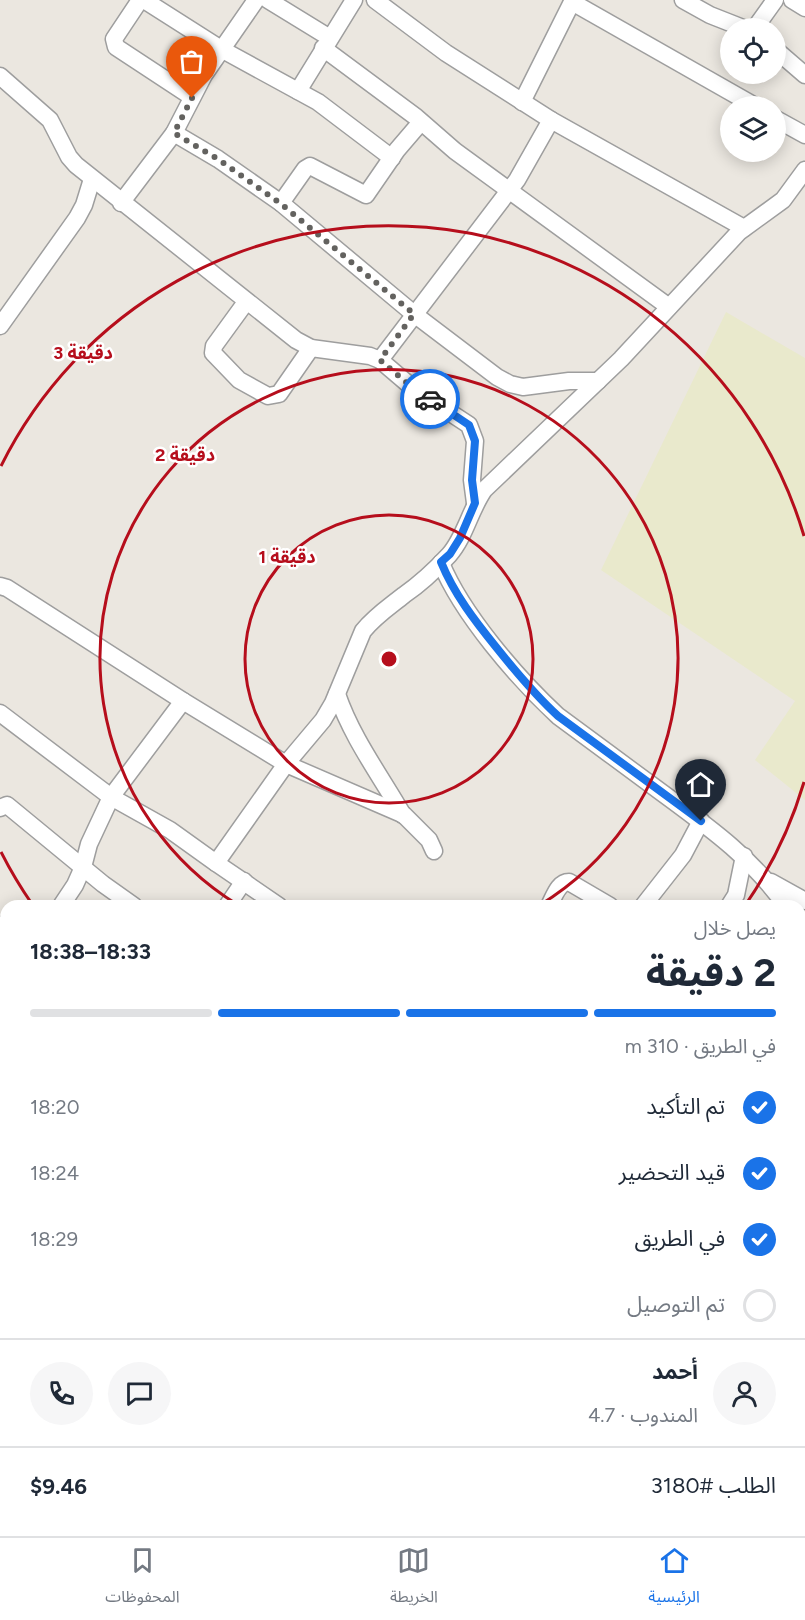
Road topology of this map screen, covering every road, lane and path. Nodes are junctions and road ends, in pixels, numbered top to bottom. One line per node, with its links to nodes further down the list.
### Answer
1 (142, 0): 14 (street); 20 (street)
2 (256, 0): 14 (street)
3 (268, 0): 13 (street)
4 (354, 0): 13 (street)
5 (375, 0): 21 (street)
6 (683, 0): 12 (street)
7 (775, 0): 11 (street)
8 (792, 0): 10 (street)
9 (572, 1): 19 (street); 21 (street)
10 (805, 8)
11 (762, 18)
12 (720, 19)
13 (327, 43): 18 (street); 23 (street)
14 (220, 49): 18 (street); 20 (street)
15 (786, 59): 16 (street)
16 (805, 75)
17 (0, 76): 29 (street)
18 (298, 91): 27 (street)
19 (737, 96)
20 (192, 98): 25 (street)
21 (522, 102): 22 (street)
22 (551, 120): 30 (street); 33 (street)
23 (421, 122): 27 (street); 30 (street)
24 (786, 124): 26 (street)
25 (174, 133): 31 (street); 32 (street)
26 (805, 135)
27 (392, 158): 32 (street)
28 (805, 170): 33 (street)
29 (92, 179): 31 (street); 37 (street)
30 (509, 189): 35 (street); 36 (street)
31 (121, 203): 34 (street)
32 (280, 203): 36 (street)
33 (744, 228): 35 (street)
34 (246, 302): 38 (street); 38 (street)
35 (669, 307): 40 (street)
36 (414, 314): 39 (street); 40 (street)
37 (0, 326)
38 (311, 348): 39 (street)
39 (380, 360): 41 (street)
40 (598, 381): 41 (street)
41 (475, 503): 42 (street)
42 (441, 562): 44 (street); 51 (street)
43 (0, 586): 45 (street)
44 (337, 694): 47 (street); 50 (street)
45 (183, 701): 47 (street); 48 (street)
46 (0, 713): 48 (street)
47 (286, 764): 50 (street); 54 (street)
48 (111, 797): 54 (street); 55 (street)
49 (0, 808): 55 (street)
50 (404, 815): 52 (street)
51 (701, 821): 53 (street); 64 (street)
52 (434, 850)
53 (744, 856): 56 (street); 65 (street)
54 (216, 862): 57 (street)
55 (83, 867): 58 (street); 59 (street)
56 (768, 880): 66 (street); 67 (street)
57 (244, 881): 60 (street); 61 (street)
58 (65, 900)
59 (126, 900)
60 (231, 900)
61 (271, 900)
62 (552, 900): 63 (street)
63 (600, 900)
64 (648, 900)
65 (733, 900)
66 (782, 900)
67 (805, 900)

